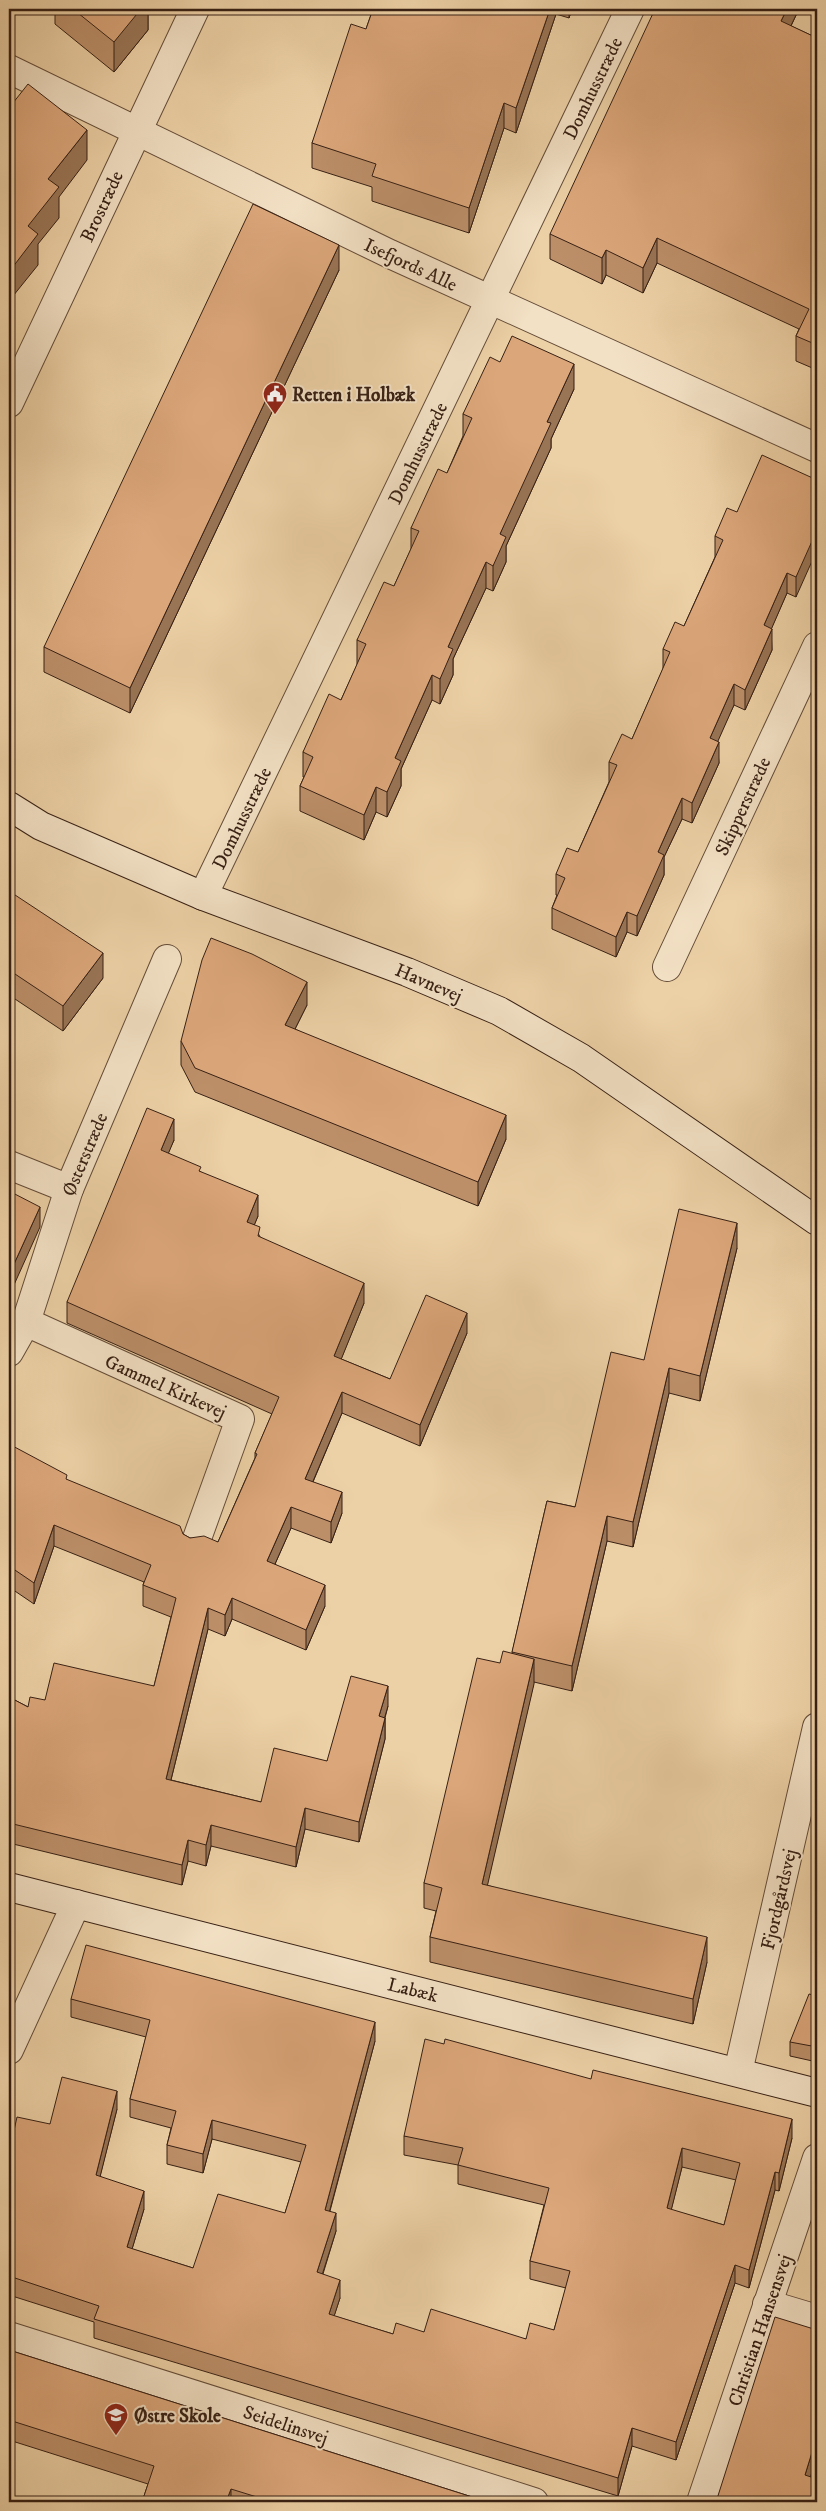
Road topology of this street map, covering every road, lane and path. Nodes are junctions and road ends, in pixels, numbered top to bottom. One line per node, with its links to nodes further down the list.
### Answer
1 (195, 9): 4 (street, Brostræde)
2 (630, 9): 5 (street, Domhusstræde)
3 (9, 69): 4 (street, Isefjords Alle)
4 (137, 130): 5 (street, Isefjords Alle); 6 (street, Brostræde)
5 (490, 300): 7 (street, Isefjords Alle); 10 (street, Domhusstræde)
6 (9, 403)
7 (817, 448)
8 (817, 646): 12 (street, Skipperstræde)
9 (9, 806): 10 (street, Havnevej)
10 (202, 896): 15 (street, Havnevej)
11 (167, 959): 14 (street, Østerstræde)
12 (667, 967)
13 (9, 1165): 14 (street)
14 (69, 1189): 16 (street, Østerstræde)
15 (817, 1221)
16 (26, 1322): 17 (street, Østerstræde); 18 (street, Gammel Kirkevej)
17 (9, 1352)
18 (195, 1544)
19 (817, 1727): 23 (street, Fjordgårdsvej)
20 (9, 1887): 21 (street, Labæk)
21 (76, 1904): 22 (street); 23 (street, Labæk)
22 (9, 2050)
23 (738, 2072): 24 (street, Labæk)
24 (817, 2092)
25 (817, 2158): 26 (street, Christian Hansensvej)
26 (767, 2304): 27 (street); 30 (street, Christian Hansensvej)
27 (817, 2319)
28 (9, 2336): 29 (street, Seidelinsvej)
29 (534, 2502)
30 (701, 2502)

